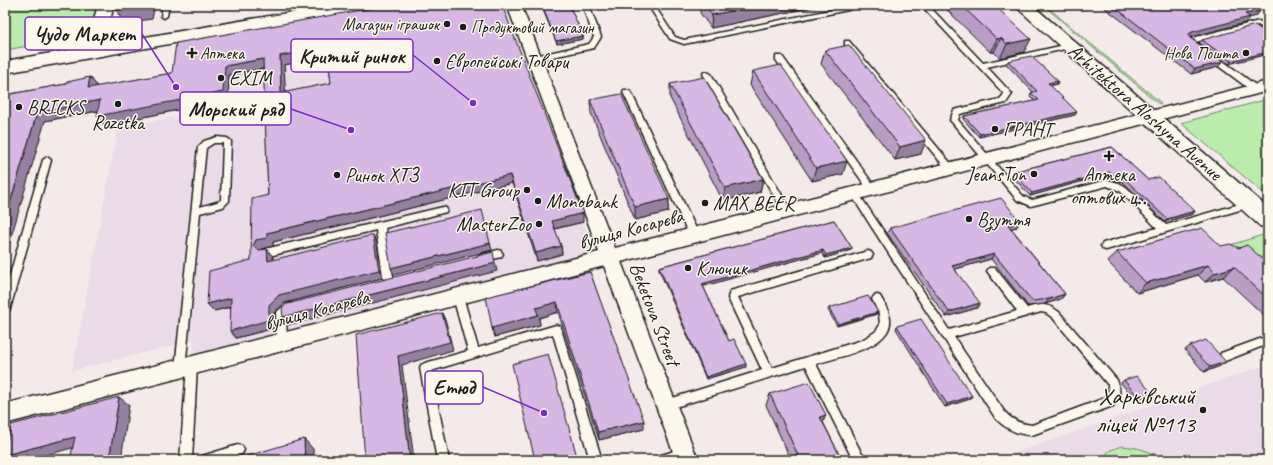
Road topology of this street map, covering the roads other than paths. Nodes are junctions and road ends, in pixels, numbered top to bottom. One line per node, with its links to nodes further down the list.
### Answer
1 (106, 5): 14 (street)
2 (166, 5): 10 (lane)
3 (362, 5): 14 (street)
4 (514, 5): 16 (street, Beketova Street)
5 (588, 5): 16 (lane)
6 (651, 5): 7 (lane)
7 (849, 5)
8 (924, 5): 17 (lane)
9 (1022, 5): 13 (street, Arhitektora Aloshyna Avenue)
10 (164, 16)
11 (1268, 29): 20 (lane)
12 (847, 43): 25 (lane)
13 (1069, 46): 17 (lane); 22 (street, Arhitektora Aloshyna Avenue)
14 (94, 51): 18 (street)
15 (779, 58): 26 (lane)
16 (534, 59): 40 (street, Beketova Street)
17 (982, 66): 23 (lane)
18 (5, 67)
19 (707, 74): 31 (lane)
20 (1261, 88): 22 (street, вулиця Косарєва)
21 (627, 92): 35 (lane)
22 (1150, 117): 23 (street, вулиця Косарєва); 28 (street, Arhitektora Aloshyna Avenue)
23 (987, 159): 25 (street, вулиця Косарєва); 34 (lane)
24 (47, 160): 47 (lane)
25 (950, 168): 26 (street, вулиця Косарєва)
26 (872, 188): 27 (street, вулиця Косарєва)
27 (854, 193): 31 (street, вулиця Косарєва); 49 (lane)
28 (1250, 204): 32 (street, Arhitektora Aloshyna Avenue); 34 (lane)
29 (443, 210): 33 (lane)
30 (196, 211): 30 (lane); 55 (lane)
31 (787, 211): 35 (street, вулиця Косарєва)
32 (1268, 220)
33 (380, 226): 37 (lane); 43 (lane)
34 (1164, 229): 36 (lane)
35 (694, 235): 40 (street, вулиця Косарєва)
36 (1106, 246)
37 (265, 253)
38 (498, 254): 41 (lane)
39 (868, 255): 56 (lane)
40 (609, 257): 44 (street, вулиця Косарєва); 57 (street, Beketova Street)
41 (469, 261)
42 (992, 271): 48 (lane)
43 (389, 282)
44 (458, 297): 51 (street, вулиця Косарєва); 52 (lane)
45 (877, 299): 54 (lane)
46 (302, 304): 51 (lane)
47 (5, 309)
48 (1025, 313): 49 (lane); 49 (lane)
49 (946, 335)
50 (1268, 340): 53 (lane)
51 (282, 342): 55 (street, вулиця Косарєва)
52 (474, 352): 63 (lane); 64 (lane)
53 (1225, 356)
54 (809, 361): 56 (lane); 66 (lane)
55 (186, 367): 58 (street, вулиця Косарєва); 61 (lane)
56 (769, 373): 57 (lane)
57 (666, 405): 60 (street, Beketova Street)
58 (5, 414)
59 (238, 450): 62 (lane)
60 (685, 456): 65 (lane)
61 (186, 460)
62 (206, 460)
63 (443, 460)
64 (596, 460)
65 (662, 460)
66 (859, 460)

